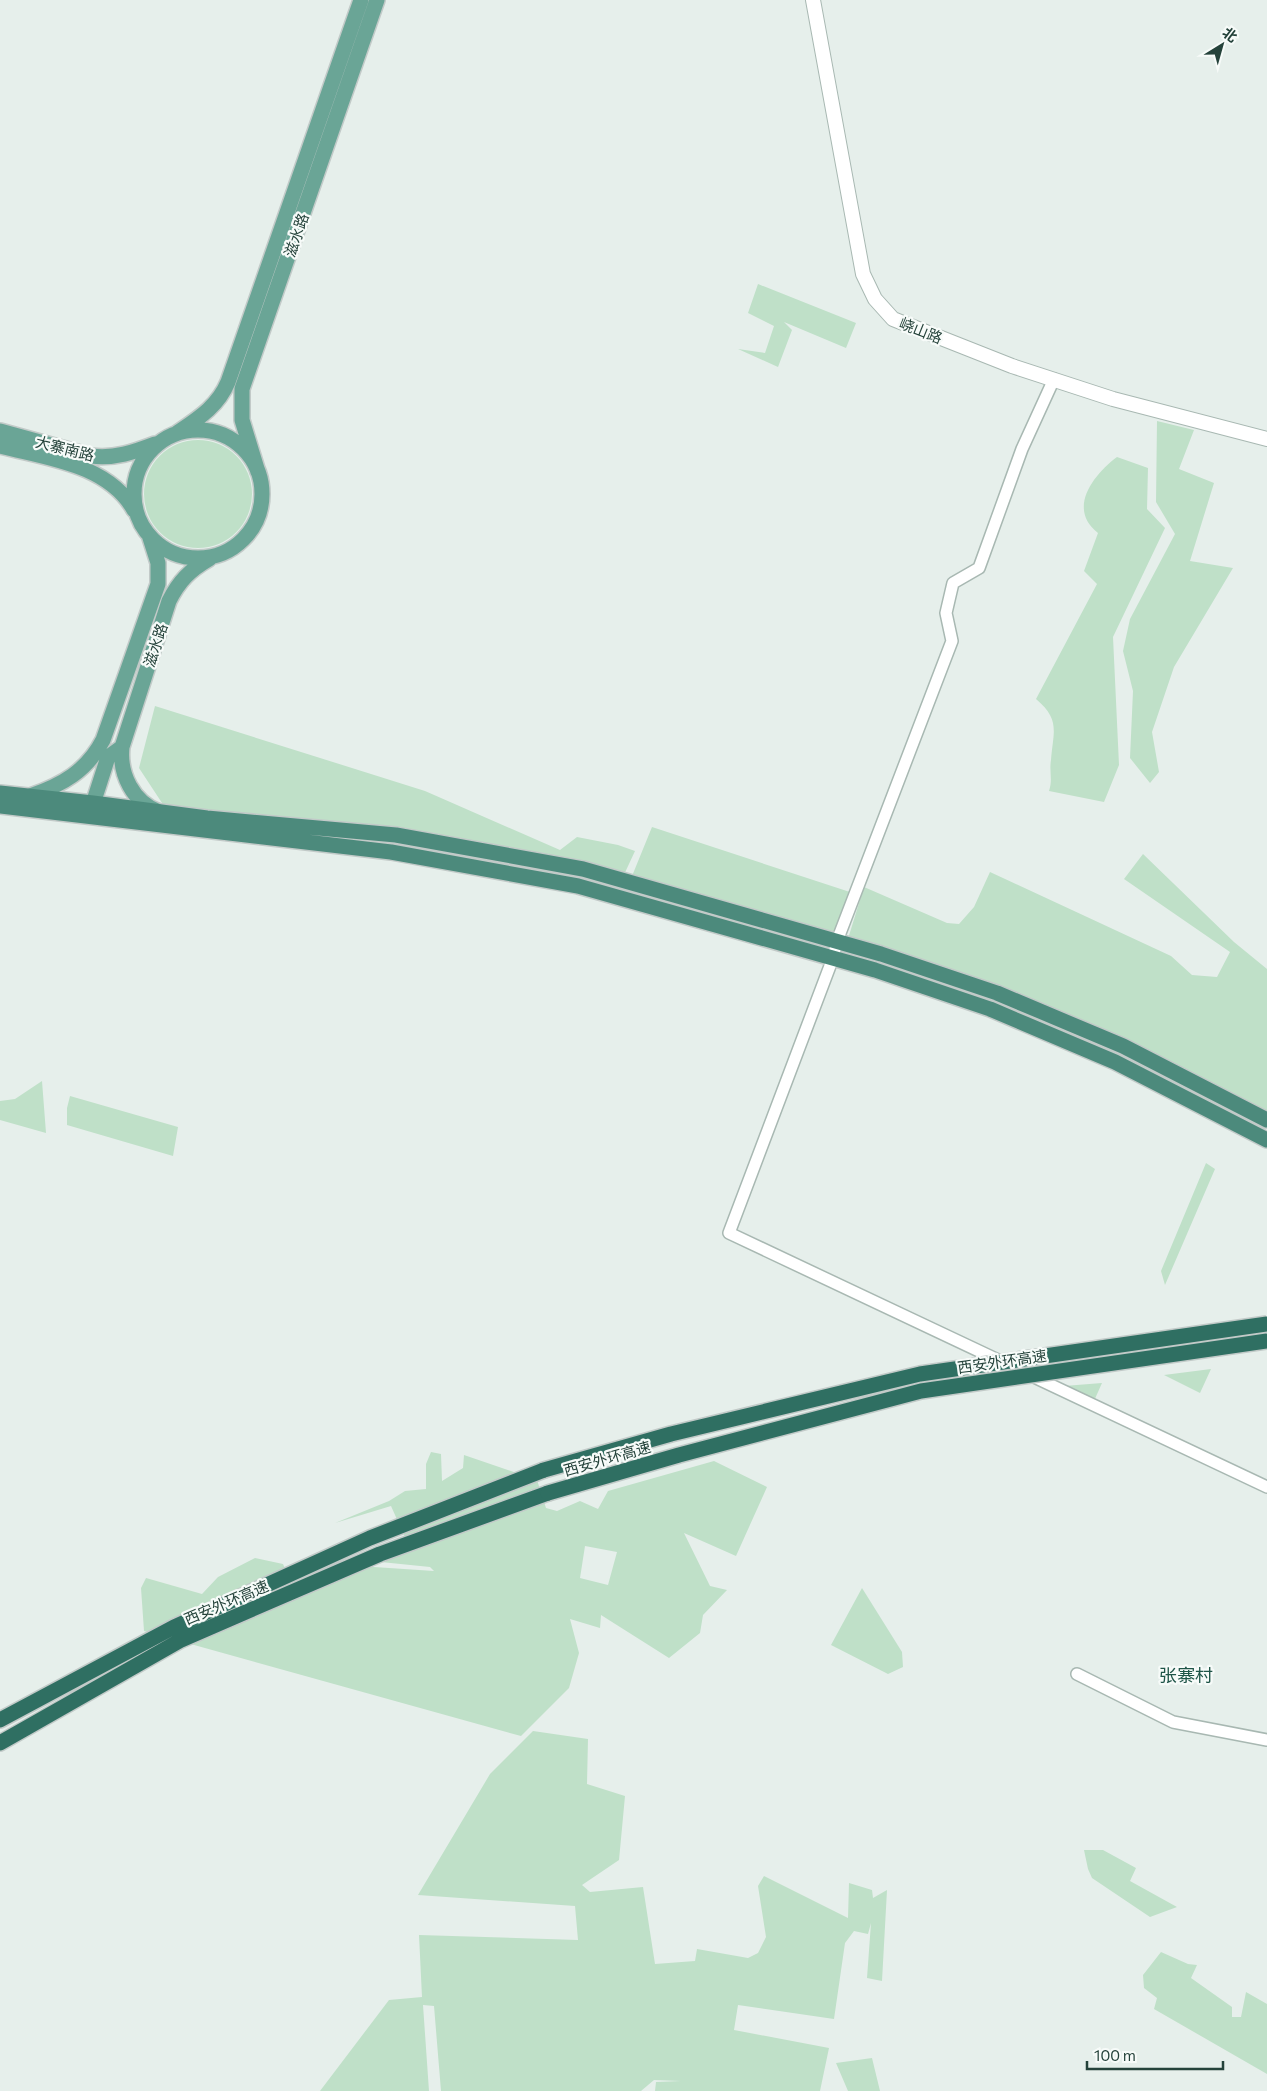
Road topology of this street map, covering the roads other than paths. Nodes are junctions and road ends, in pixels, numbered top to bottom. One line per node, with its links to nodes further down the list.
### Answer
1 (361, 0): 6 (main road, 滋水路)
2 (377, 0): 10 (main road, 滋水路)
3 (814, 0): 4 (street, 峣山路)
4 (1054, 379): 7 (street, 峣山路); 22 (street)
5 (0, 431): 8 (main road, 大寨南路)
6 (177, 433): 8 (main road); 10 (main road)
7 (1267, 440)
8 (159, 442): 11 (main road)
9 (0, 446): 11 (main road, 大寨南路)
10 (258, 472): 13 (main road)
11 (138, 519): 12 (main road)
12 (150, 538): 13 (main road); 14 (main road, 滋水路)
13 (210, 558): 15 (main road, 滋水路)
14 (103, 740): 16 (main road); 18 (main road, 滋水路)
15 (122, 747): 16 (main road); 21 (main road)
16 (108, 757): 20 (main road)
17 (0, 793): 18 (highway)
18 (30, 796): 20 (highway)
19 (0, 806): 20 (highway)
20 (91, 810): 21 (highway); 23 (highway)
21 (158, 812): 22 (highway)
22 (837, 941): 23 (street); 24 (highway)
23 (833, 958): 25 (highway); 28 (street)
24 (1267, 1120)
25 (1267, 1140)
26 (1267, 1324): 30 (highway, 西安外环高速, bridge)
27 (1267, 1341): 32 (highway, 西安外环高速, bridge)
28 (1267, 1487)
29 (1077, 1674): 31 (street)
30 (0, 1720)
31 (1267, 1740)
32 (0, 1742)

